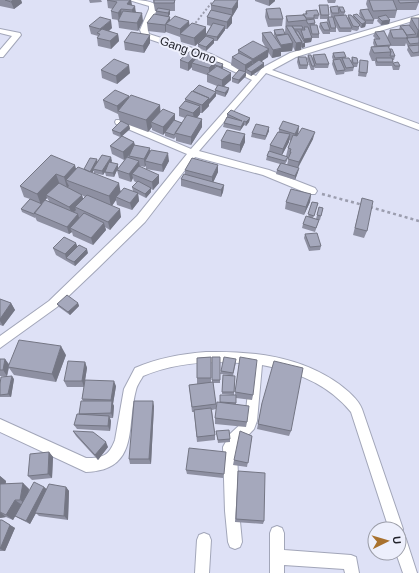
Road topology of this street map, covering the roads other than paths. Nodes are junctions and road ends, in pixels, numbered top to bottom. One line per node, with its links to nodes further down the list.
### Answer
1 (133, 0): 6 (street, Gang Omo)
2 (419, 17): 5 (street)
3 (0, 32): 4 (street)
4 (0, 55)
5 (265, 70): 6 (street); 8 (street)
6 (256, 79): 9 (street)
7 (119, 122): 9 (street)
8 (419, 127)
9 (193, 152): 10 (street); 11 (street)
10 (312, 191)
11 (0, 343)
12 (257, 359): 13 (street); 14 (street); 17 (street)
13 (0, 425)
14 (393, 521)
15 (277, 533): 18 (street)
16 (204, 540): 20 (street)
17 (236, 542)
18 (277, 557): 21 (street); 22 (street)
19 (406, 561): 23 (street)
20 (202, 573)
21 (277, 573)
22 (352, 573)
23 (410, 573)

